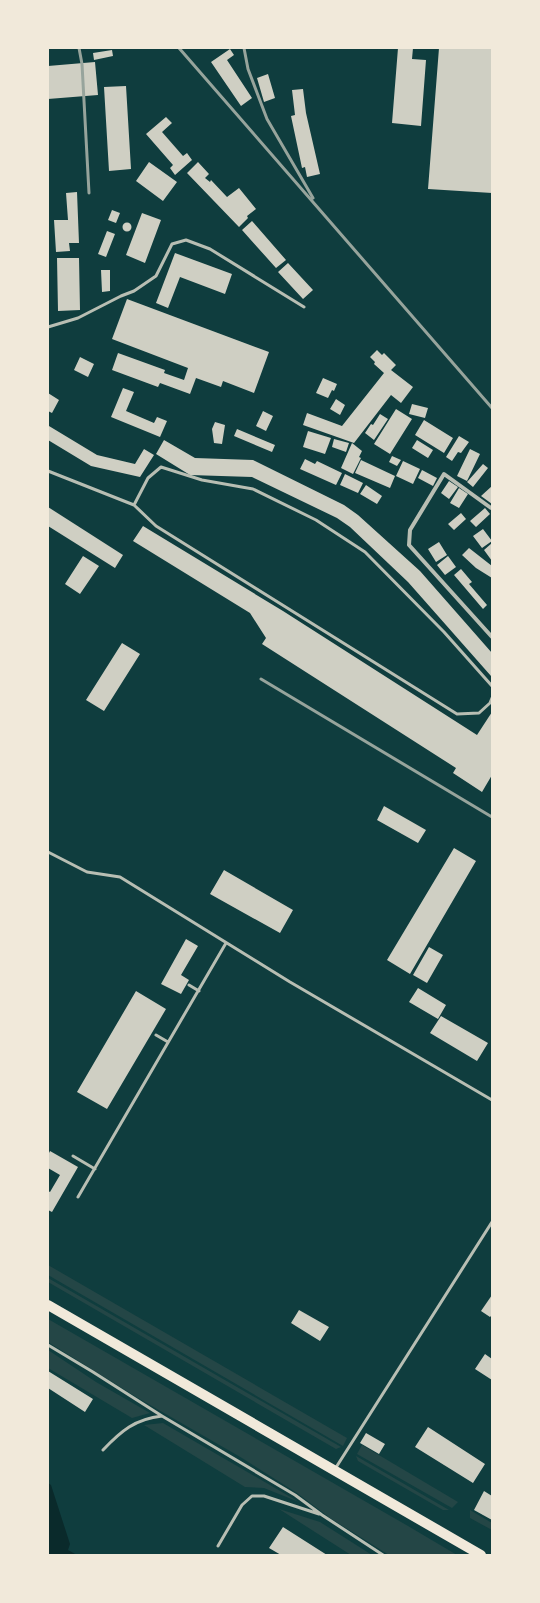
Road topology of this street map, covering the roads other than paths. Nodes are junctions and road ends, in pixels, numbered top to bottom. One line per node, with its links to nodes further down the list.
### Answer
1 (304, 306): 2 (lane)
2 (48, 327)
3 (48, 471): 4 (lane)
4 (134, 505): 7 (lane); 8 (lane)
5 (491, 508): 6 (street)
6 (492, 637)
7 (492, 686)
8 (492, 698)
9 (48, 852): 10 (lane)
10 (226, 943): 12 (lane); 15 (lane)
11 (189, 985): 12 (lane)
12 (199, 991): 14 (lane)
13 (156, 1035): 14 (lane)
14 (168, 1042): 17 (lane)
15 (492, 1100)
16 (73, 1156): 17 (lane)
17 (95, 1169): 18 (lane)
18 (78, 1197)
19 (492, 1222): 24 (lane)
20 (48, 1305): 24 (main road)
21 (48, 1345): 22 (lane)
22 (162, 1416): 23 (lane); 25 (lane)
23 (103, 1450)
24 (334, 1470): 28 (main road)
25 (322, 1516): 26 (lane); 27 (lane)
26 (218, 1546)
27 (383, 1555)
28 (481, 1555)

